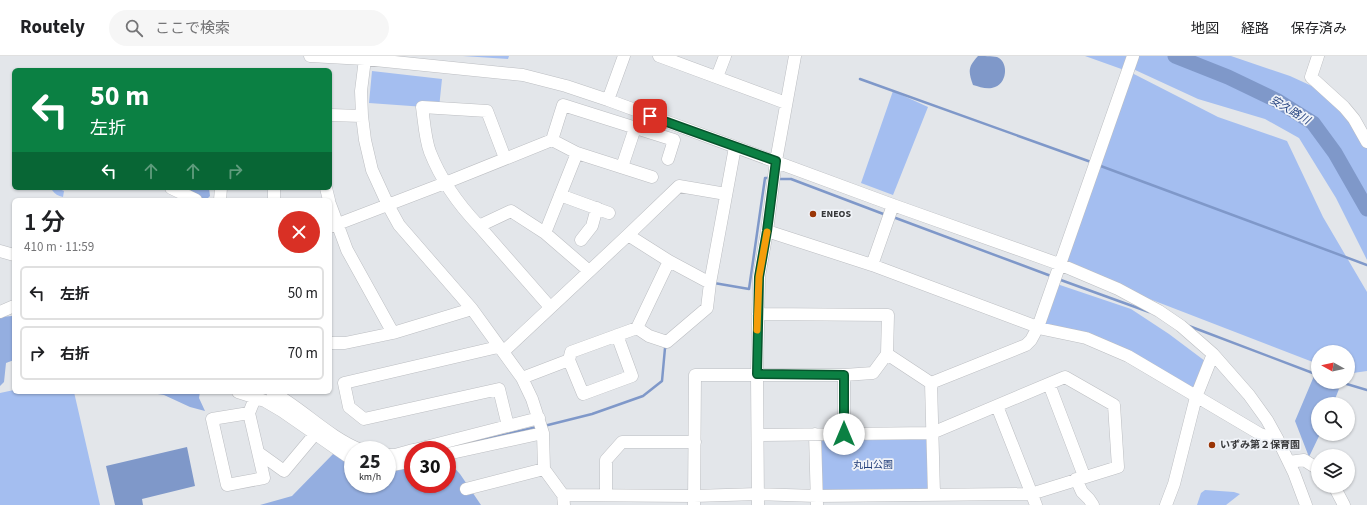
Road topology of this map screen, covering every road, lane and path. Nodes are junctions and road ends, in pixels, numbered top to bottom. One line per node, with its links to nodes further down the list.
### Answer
1 (310, 56): 8 (street)
2 (624, 56): 11 (street)
3 (659, 56): 9 (street)
4 (725, 56): 10 (street)
5 (795, 56): 12 (street)
6 (1318, 56): 17 (street)
7 (1133, 57): 43 (street)
8 (365, 59): 11 (street); 14 (street)
9 (676, 59): 10 (street)
10 (717, 77): 12 (street)
11 (608, 100): 18 (street)
12 (786, 103): 22 (street)
13 (332, 115): 14 (street)
14 (362, 116): 30 (street)
15 (635, 128): 16 (street); 21 (street); 23 (street)
16 (552, 140): 19 (street); 20 (street)
17 (1367, 142)
18 (735, 147): 22 (street); 27 (street)
19 (577, 153): 23 (street); 28 (street)
20 (505, 158): 25 (street); 25 (street)
21 (668, 159)
22 (776, 161): 31 (street); 36 (street)
23 (622, 167): 24 (street)
24 (652, 177)
25 (445, 183): 30 (street); 35 (street)
26 (175, 190): 29 (street)
27 (726, 194): 38 (street); 46 (street)
28 (560, 195): 32 (street); 37 (street)
29 (192, 198)
30 (388, 205): 34 (street); 48 (street)
31 (893, 205): 43 (street); 44 (street)
32 (597, 208): 33 (street); 39 (street)
33 (609, 213)
34 (333, 226): 52 (street)
35 (479, 226): 37 (street); 47 (street)
36 (767, 231): 44 (street); 49 (street)
37 (545, 233): 45 (street)
38 (628, 236): 42 (street); 45 (street)
39 (581, 240)
40 (0, 251): 41 (street)
41 (12, 254)
42 (669, 261): 46 (street); 51 (street)
43 (1059, 264): 50 (street); 57 (street)
44 (872, 265): 50 (street)
45 (589, 271): 47 (street)
46 (710, 283): 51 (street)
47 (550, 307): 55 (street)
48 (472, 309): 52 (street); 55 (street)
49 (758, 314): 56 (street); 59 (street)
50 (1038, 327): 62 (street); 66 (street)
51 (637, 328): 53 (street)
52 (393, 333): 54 (street)
53 (617, 335): 58 (street); 58 (street)
54 (332, 343)
55 (501, 349): 61 (street); 71 (street)
56 (887, 354): 60 (street); 62 (street)
57 (1212, 354): 66 (street); 78 (street)
58 (569, 360): 61 (street)
59 (757, 374): 60 (street); 77 (street); 81 (street)
60 (844, 375): 76 (street)
61 (522, 378): 70 (street)
62 (931, 383): 73 (street)
63 (1049, 384): 68 (street); 89 (street); 89 (street)
64 (244, 394): 67 (street)
65 (275, 394): 79 (street)
66 (1196, 397): 78 (street); 103 (street)
67 (255, 398): 69 (street); 74 (street)
68 (997, 406): 73 (street); 92 (street)
69 (249, 412): 84 (street); 84 (street)
70 (539, 418): 71 (street); 72 (street)
71 (508, 426): 80 (street)
72 (543, 433): 83 (street); 88 (street)
73 (932, 433): 76 (street); 94 (street)
74 (315, 434): 79 (street); 84 (street)
75 (816, 434): 76 (street); 77 (street); 99 (street)
76 (844, 434)
77 (758, 435): 98 (street)
78 (1278, 440): 86 (street)
79 (333, 441): 82 (street); 85 (street)
80 (449, 441)
81 (695, 442): 93 (street); 97 (street)
82 (344, 444)
83 (456, 452)
84 (258, 453)
85 (344, 453)
86 (1289, 462): 87 (street); 104 (street)
87 (1311, 464)
88 (544, 469): 90 (street); 95 (street)
89 (1080, 478): 92 (street); 102 (street)
90 (466, 489)
91 (1338, 493): 105 (street)
92 (1031, 494): 94 (street); 101 (street)
93 (606, 495): 95 (street); 96 (street)
94 (926, 498): 100 (street)
95 (563, 500)
96 (638, 500): 97 (street)
97 (694, 500): 98 (street)
98 (758, 500): 99 (street)
99 (817, 500): 100 (street)
100 (867, 500)
101 (1036, 505)
102 (1093, 505)
103 (1166, 505)
104 (1306, 505)
105 (1344, 505)

